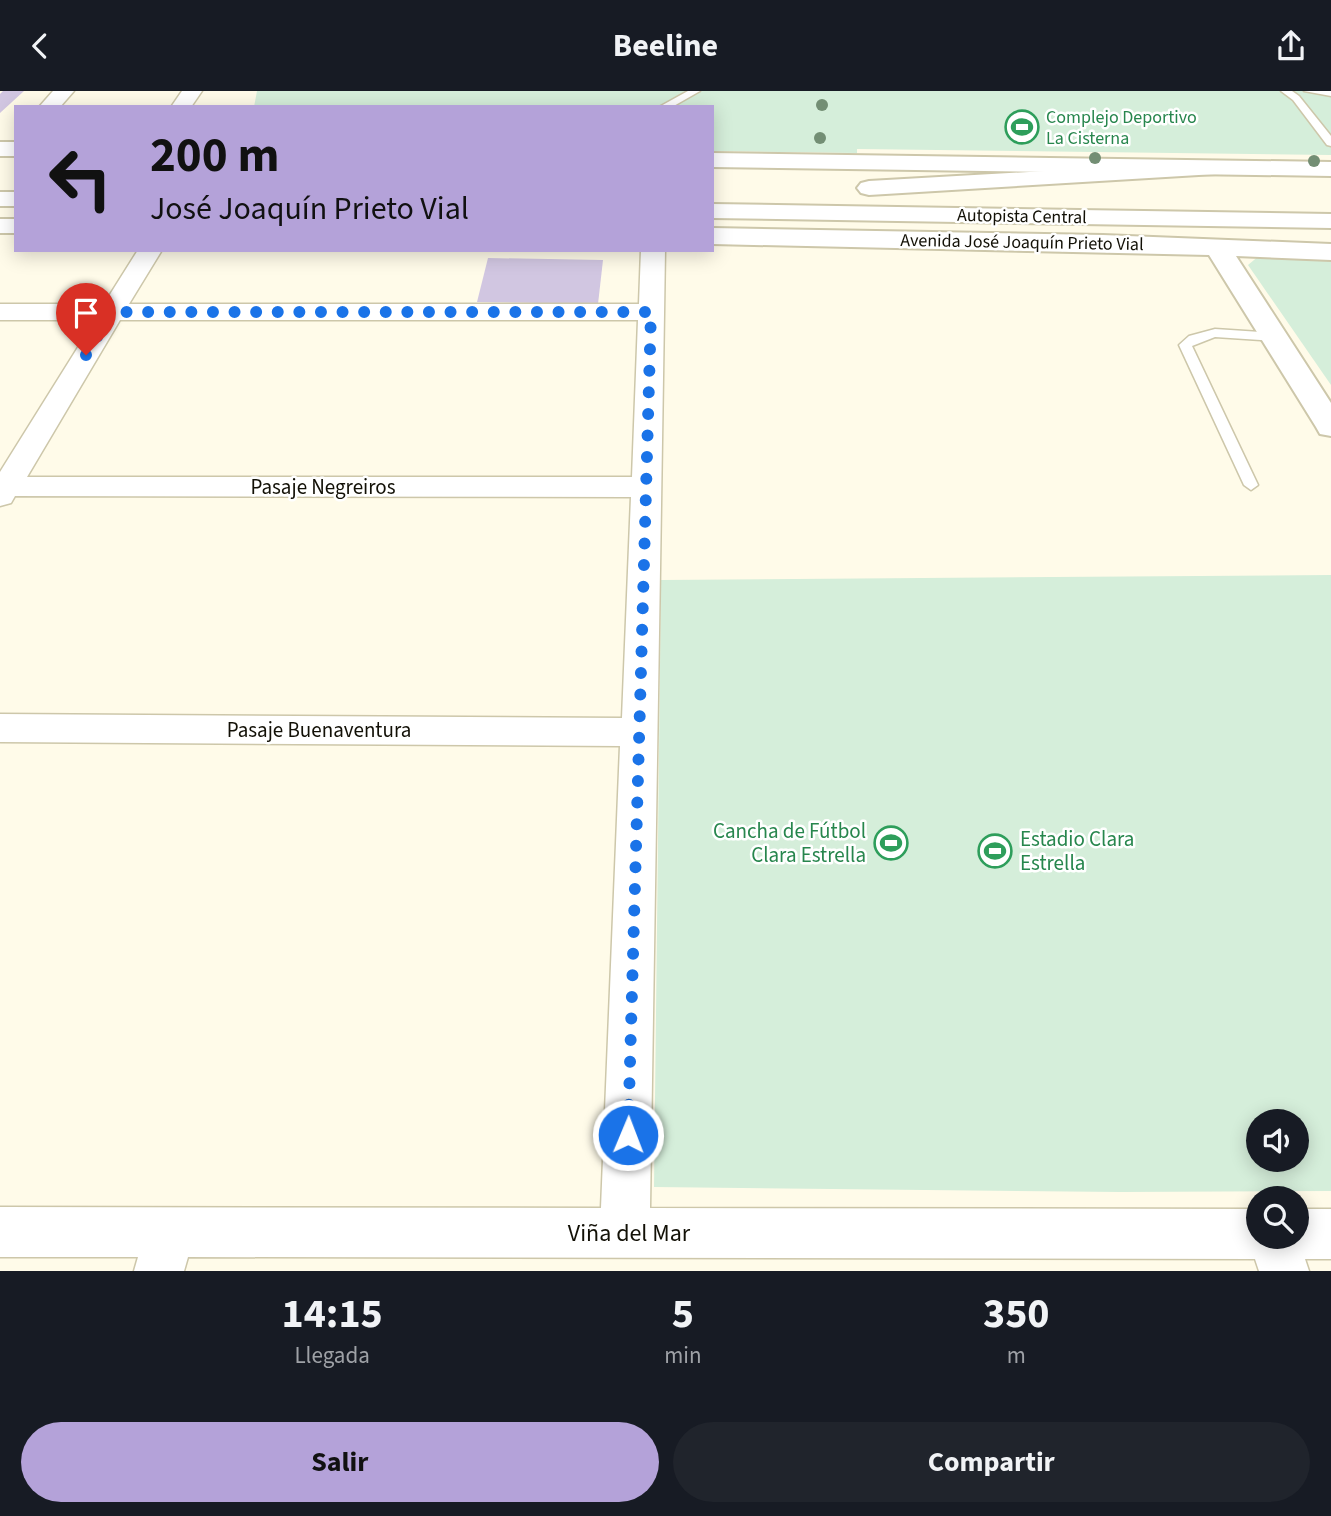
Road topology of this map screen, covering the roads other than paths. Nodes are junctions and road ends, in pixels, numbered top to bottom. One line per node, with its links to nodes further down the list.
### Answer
1 (64, 91): 6 (street)
2 (695, 91): 7 (lane)
3 (1286, 91): 8 (lane)
4 (1309, 91): 5 (lane)
5 (1331, 93)
6 (51, 105)
7 (668, 105)
8 (1331, 143)
9 (714, 160): 10 (main road)
10 (1224, 168): 11 (main road); 13 (main road)
11 (1331, 169)
12 (843, 187): 13 (main road, Autopista Central)
13 (869, 188): 14 (main road, Autopista Central)
14 (1195, 193)
15 (714, 211): 16 (main road, Autopista Central)
16 (986, 215): 17 (main road, Autopista Central); 19 (main road)
17 (1331, 221)
18 (714, 236): 20 (main road, Avenida José Joaquín Prieto Vial)
19 (1331, 239)
20 (1218, 248): 23 (main road, Avenida José Joaquín Prieto Vial); 27 (main road)
21 (149, 252): 25 (street)
22 (653, 252): 26 (street)
23 (1331, 252)
24 (0, 312): 25 (street)
25 (112, 312): 26 (street); 31 (street)
26 (651, 312): 30 (street)
27 (1274, 337): 28 (main road); 29 (lane)
28 (1331, 427)
29 (1251, 485)
30 (646, 488): 31 (street, Pasaje Negreiros); 33 (street)
31 (2, 490)
32 (0, 728): 33 (street, Pasaje Buenaventura)
33 (639, 732): 35 (street)
34 (0, 1232): 40 (street, Viña del Mar)
35 (625, 1233): 36 (street, Viña del Mar); 40 (street, Viña del Mar)
36 (1246, 1234)
37 (1309, 1234): 38 (street)
38 (1331, 1234)
39 (1277, 1249): 41 (street)
40 (164, 1252)
41 (1284, 1271)

